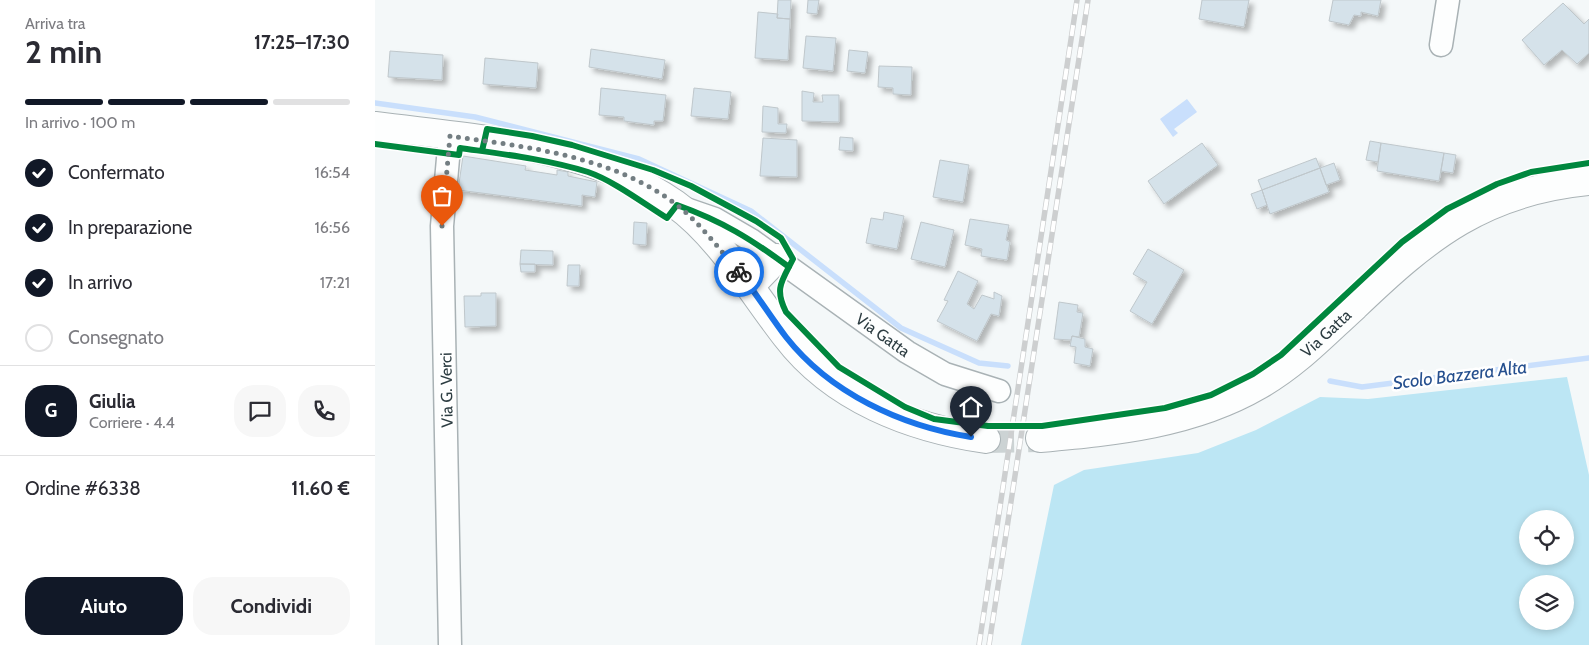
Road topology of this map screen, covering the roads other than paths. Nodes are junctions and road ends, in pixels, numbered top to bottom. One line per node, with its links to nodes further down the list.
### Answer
1 (1448, 0): 2 (street)
2 (1441, 45)
3 (375, 126): 4 (street, Via Gatta)
4 (450, 136): 6 (street, Via Gatta); 12 (street, Via G. Verci)
5 (1589, 181): 10 (street, Via Gatta)
6 (677, 206): 7 (street, Via Gatta); 8 (street, Via Gatta)
7 (777, 258): 8 (street); 9 (street, Via Gatta)
8 (750, 286): 11 (street, Via Gatta)
9 (999, 391)
10 (1041, 438)
11 (986, 439)
12 (450, 645)

